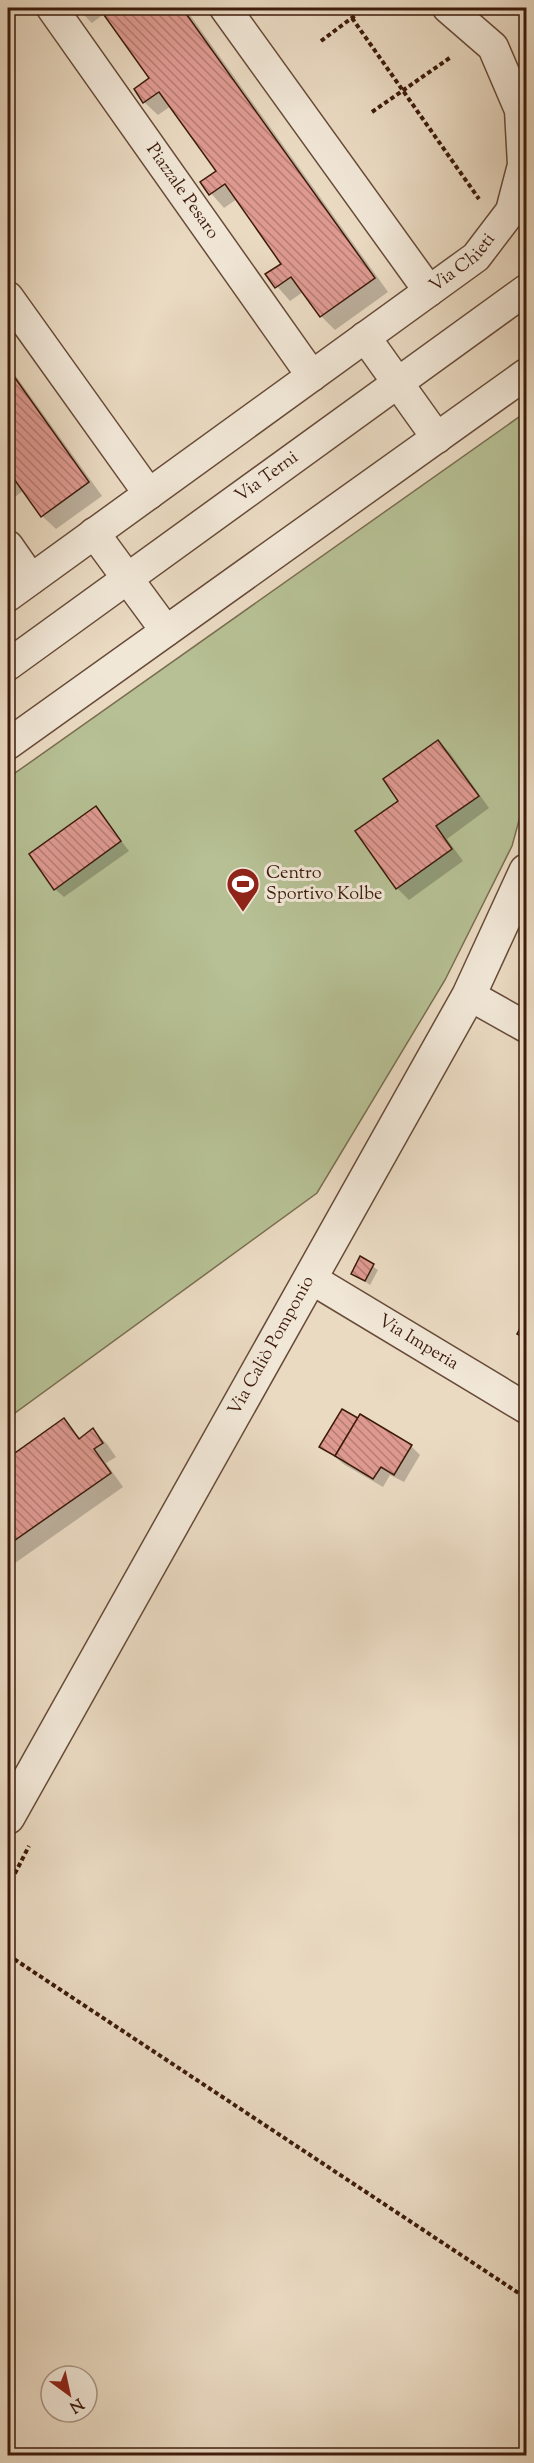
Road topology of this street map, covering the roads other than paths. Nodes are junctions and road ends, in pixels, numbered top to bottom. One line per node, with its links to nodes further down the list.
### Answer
1 (52, 8): 9 (street, Piazzale Pesaro)
2 (225, 8): 5 (street)
3 (448, 8): 5 (street, Via Chieti)
4 (526, 290): 10 (street, Via Terni)
5 (429, 291): 7 (street, Via Chieti)
6 (8, 297): 12 (street)
7 (365, 337): 9 (street, Via Chieti); 10 (street)
8 (526, 374): 11 (street)
9 (312, 376): 12 (street, Via Chieti)
10 (398, 383): 11 (street); 15 (street, Via Terni)
11 (437, 438): 17 (street)
12 (149, 494): 13 (street, Via Chieti)
13 (94, 533): 15 (street); 16 (street, Via Chieti)
14 (8, 546): 16 (street)
15 (127, 578): 17 (street); 18 (street, Via Terni)
16 (19, 587)
17 (166, 631): 19 (street)
18 (8, 664)
19 (8, 744)
20 (526, 871): 21 (street, Via Caliò Pomponio)
21 (469, 995): 22 (street); 23 (street, Via Caliò Pomponio)
22 (526, 1027)
23 (310, 1278): 24 (street, Via Imperia); 25 (street, Via Caliò Pomponio)
24 (526, 1408)
25 (8, 1817)

